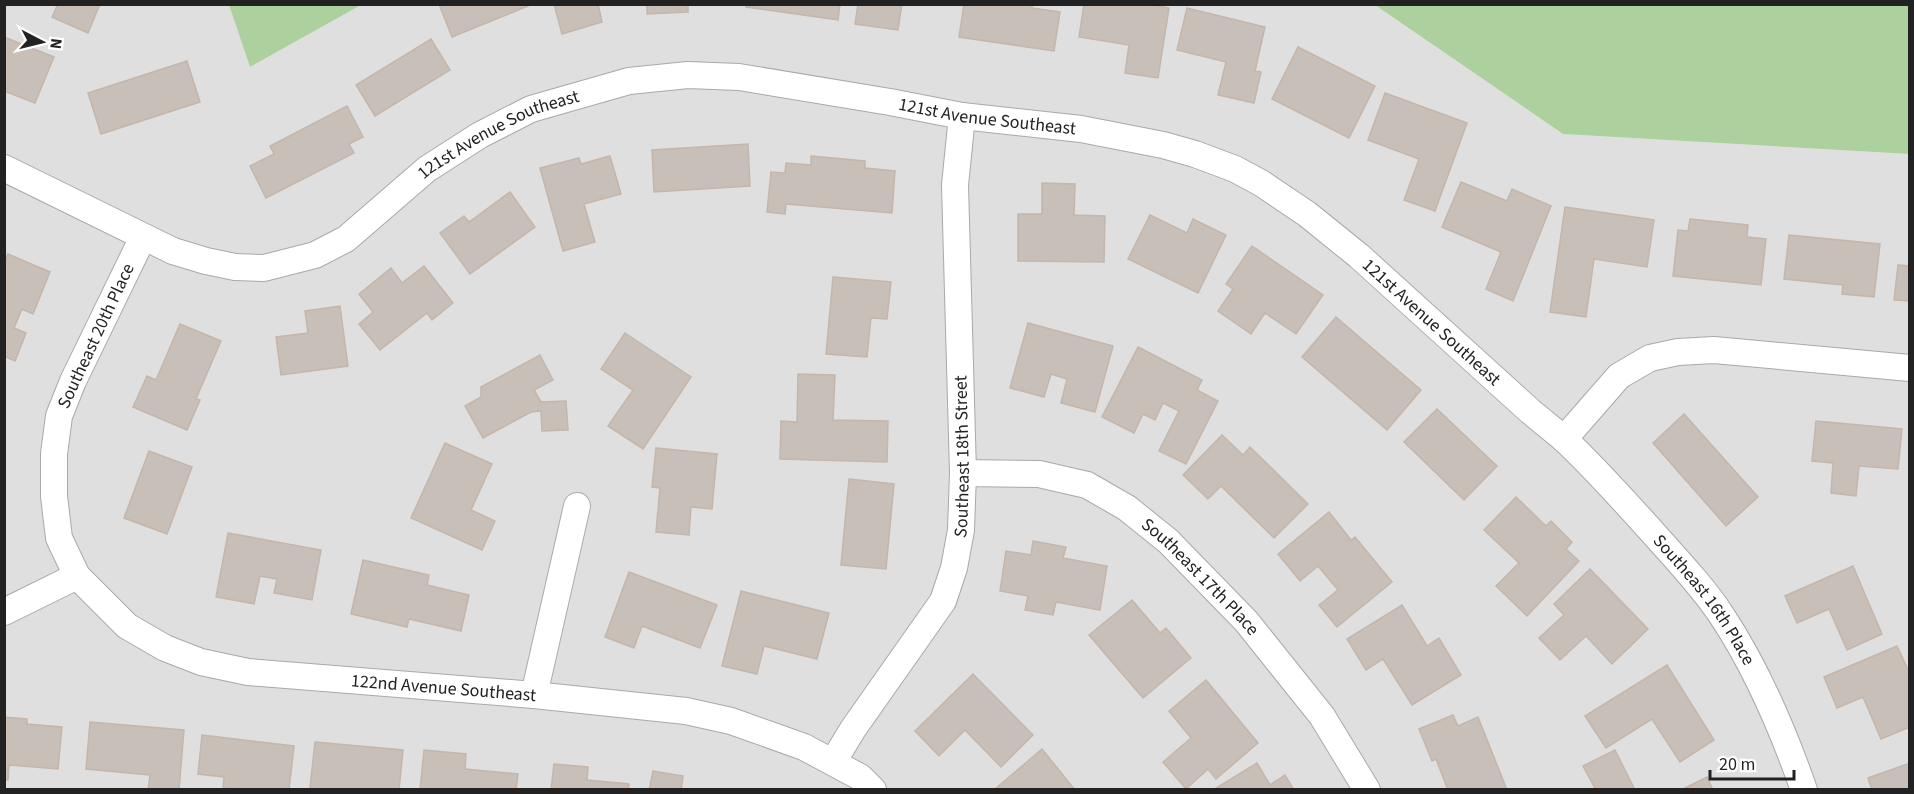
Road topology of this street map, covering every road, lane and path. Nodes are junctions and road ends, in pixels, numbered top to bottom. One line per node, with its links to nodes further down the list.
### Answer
1 (962, 116): 3 (street, 121st Avenue Southeast); 5 (street, 121st Avenue Southeast); 6 (street, Southeast 18th Street)
2 (4, 168): 3 (street, 121st Avenue Southeast)
3 (142, 237): 8 (street, Southeast 20th Place)
4 (1910, 368): 5 (street)
5 (1564, 439): 14 (street, Southeast 16th Place)
6 (963, 472): 11 (street, Southeast 18th Street); 13 (street, Southeast 17th Place)
7 (577, 506): 10 (street)
8 (77, 576): 9 (street); 10 (street, 122nd Avenue Southeast)
9 (4, 612)
10 (534, 695): 11 (street, 122nd Avenue Southeast)
11 (833, 762): 12 (street, 122nd Avenue Southeast)
12 (873, 789)
13 (1367, 789)
14 (1804, 789)

